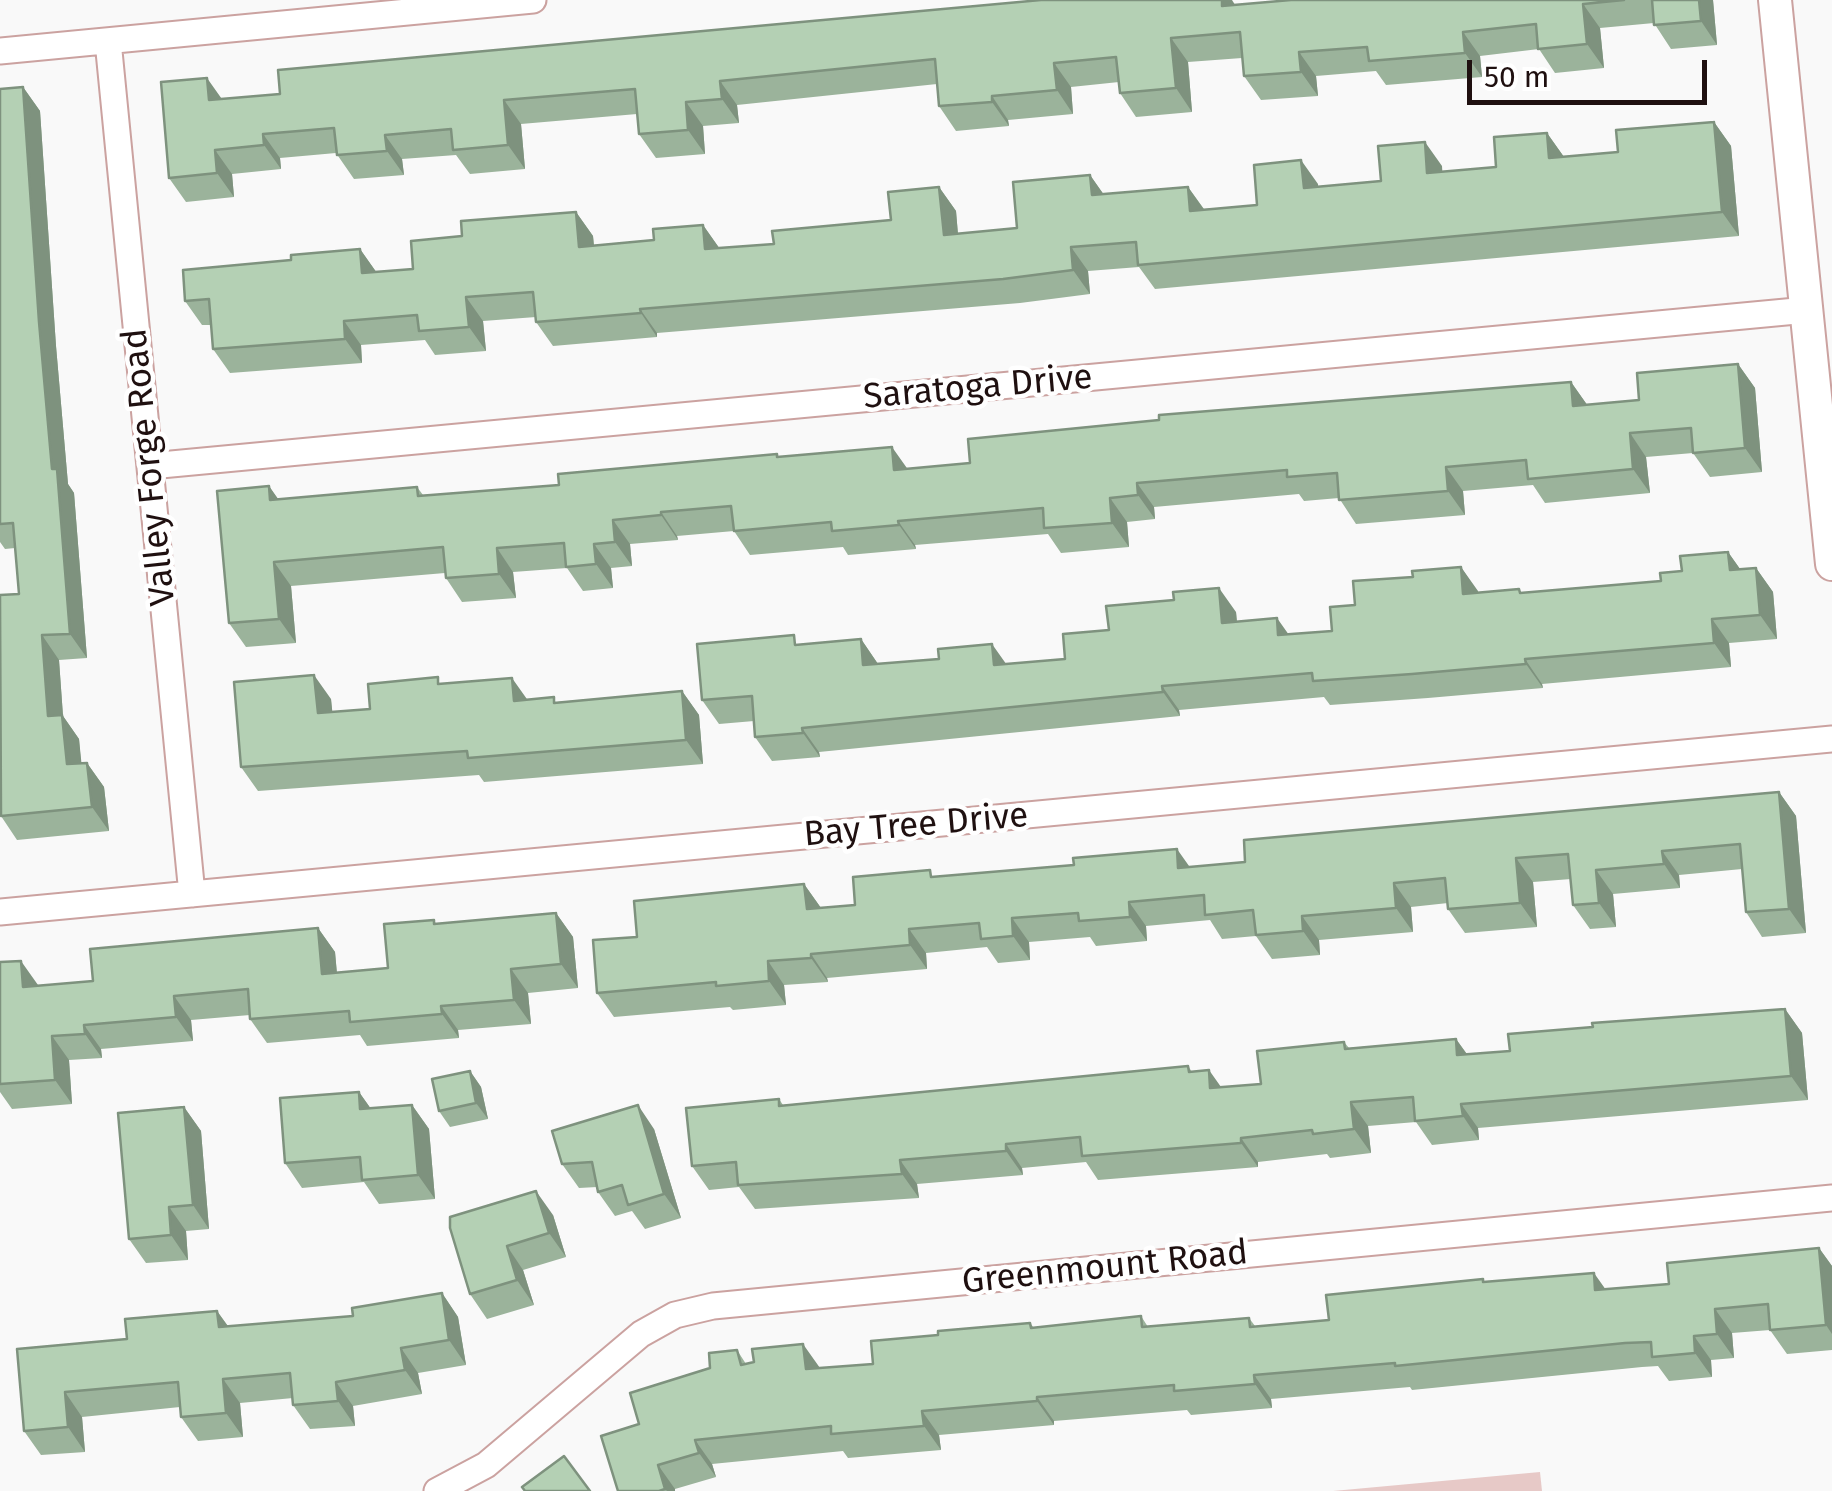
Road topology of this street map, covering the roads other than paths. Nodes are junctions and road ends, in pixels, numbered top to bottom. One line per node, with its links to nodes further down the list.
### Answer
1 (533, 0): 3 (street)
2 (1774, 0): 5 (street)
3 (108, 41): 4 (street); 6 (street, Valley Forge Road)
4 (0, 51)
5 (1806, 310): 6 (street, Saratoga Drive); 7 (street)
6 (150, 466): 9 (street, Valley Forge Road)
7 (1832, 564)
8 (1832, 739): 9 (street, Bay Tree Drive)
9 (192, 894): 10 (street, Bay Tree Drive)
10 (0, 912)
11 (1832, 1198): 12 (street, Greenmount Road)
12 (437, 1491)

